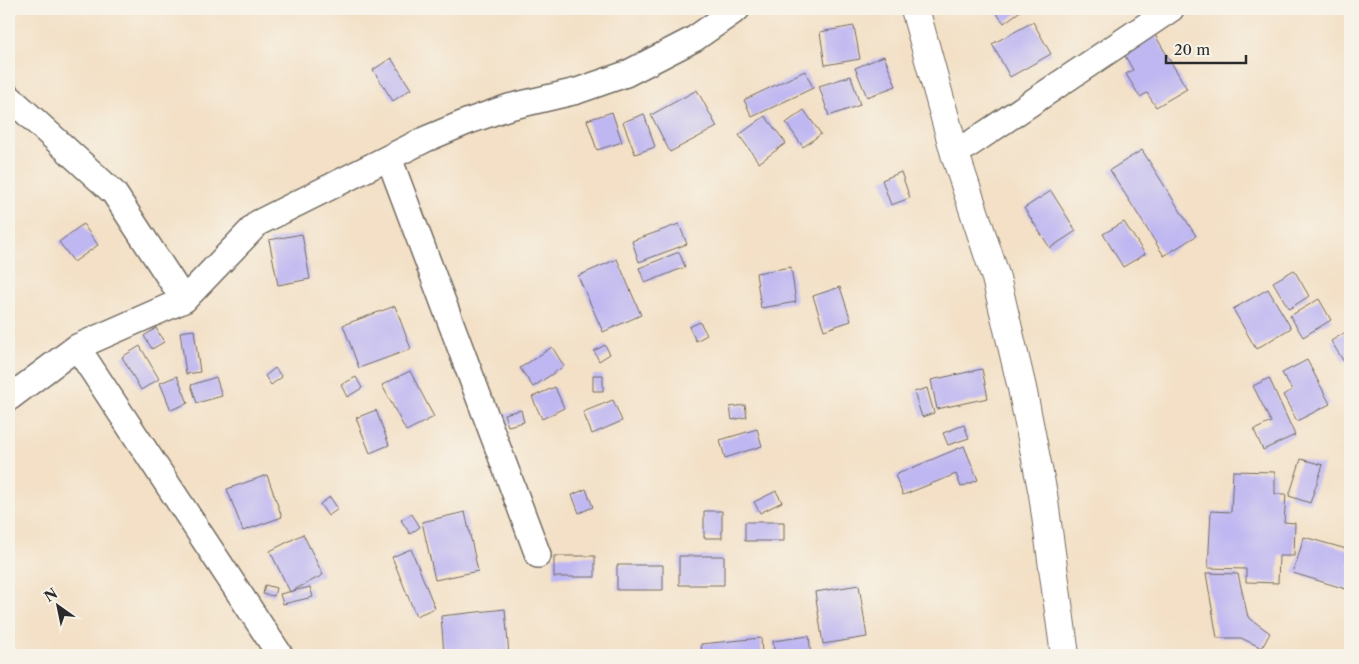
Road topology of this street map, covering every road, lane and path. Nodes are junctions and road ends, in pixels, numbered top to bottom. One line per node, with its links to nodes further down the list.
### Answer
1 (737, 9): 6 (street)
2 (915, 9): 5 (street)
3 (1171, 9): 5 (street)
4 (9, 97): 7 (street)
5 (954, 154): 12 (street)
6 (389, 158): 7 (street); 10 (street)
7 (184, 300): 8 (street)
8 (77, 347): 9 (street); 11 (street)
9 (9, 398)
10 (538, 555)
11 (280, 655)
12 (1065, 655)

